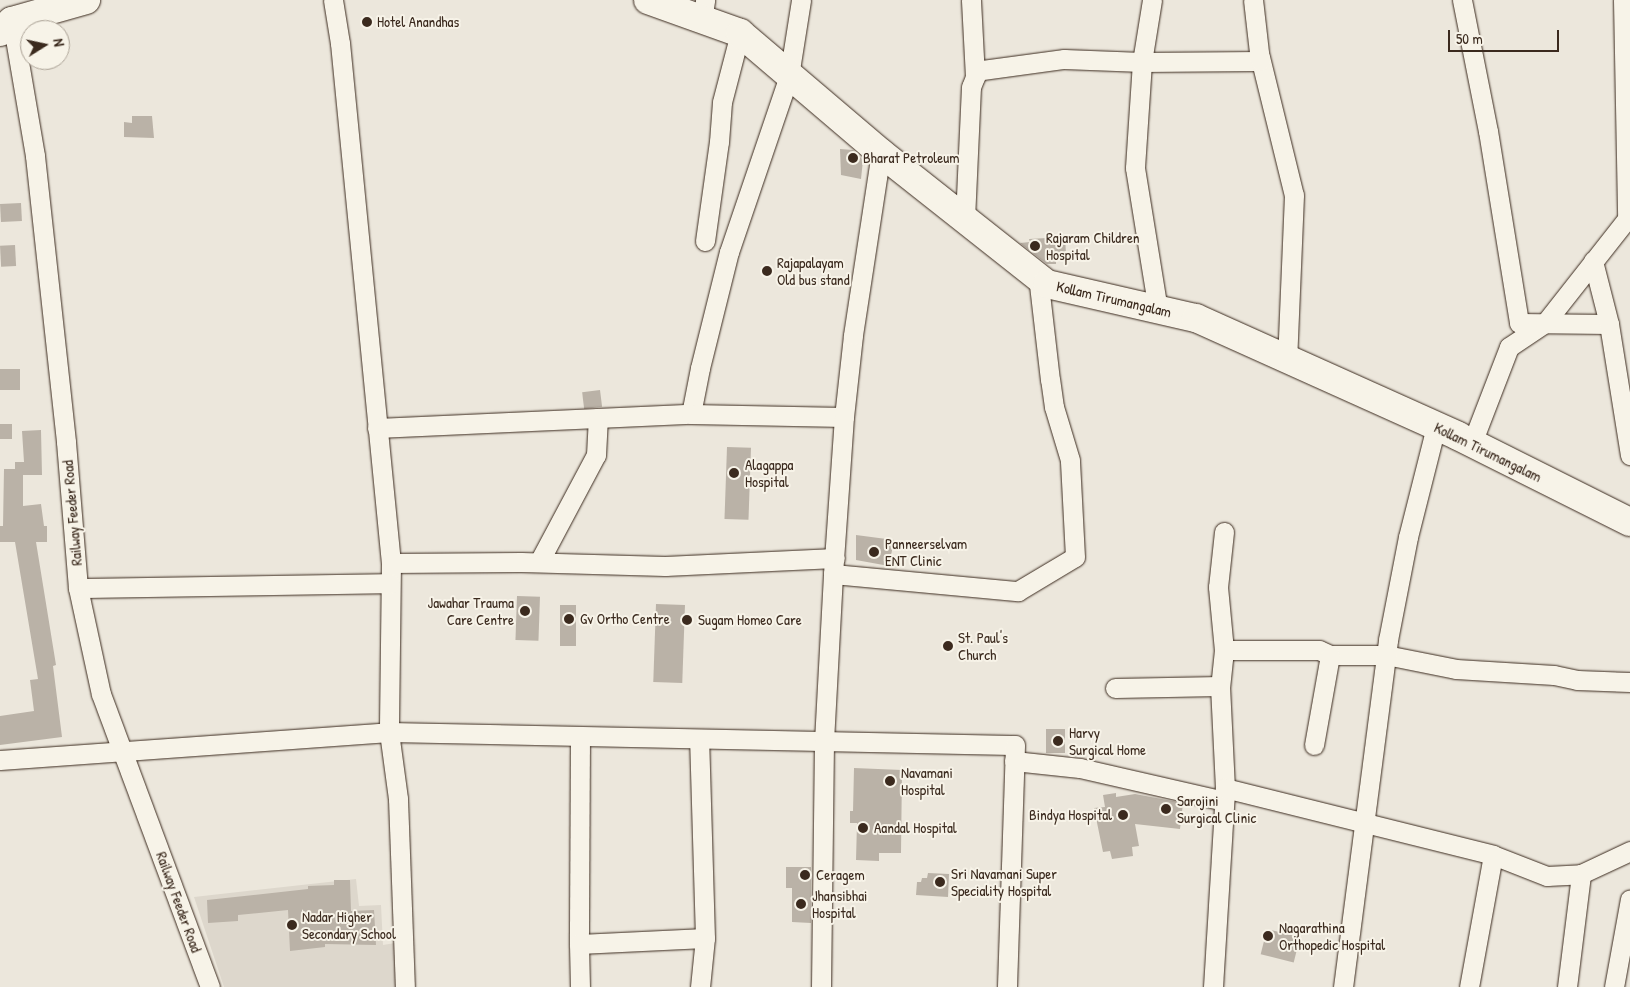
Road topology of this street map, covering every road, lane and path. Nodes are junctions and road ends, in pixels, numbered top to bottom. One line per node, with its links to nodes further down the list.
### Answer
1 (86, 0): 11 (highway)
2 (333, 0): 31 (street)
3 (648, 0): 10 (highway, Kollam Tirumangalam)
4 (801, 0): 16 (street)
5 (971, 0): 15 (street)
6 (1152, 0): 14 (street)
7 (1253, 0): 13 (street)
8 (1462, 0): 24 (street)
9 (1623, 0): 18 (street)
10 (704, 10): 12 (highway, Kollam Tirumangalam)
11 (6, 26): 40 (street, Railway Feeder Road)
12 (740, 33): 16 (highway, Kollam Tirumangalam); 20 (street)
13 (1260, 57): 14 (street); 26 (street)
14 (1142, 62): 15 (street); 23 (street)
15 (974, 71): 19 (street)
16 (789, 76): 17 (highway, Kollam Tirumangalam); 27 (street)
17 (881, 152): 19 (highway, Kollam Tirumangalam); 28 (street)
18 (1628, 217): 21 (street)
19 (965, 219): 22 (highway, Kollam Tirumangalam)
20 (705, 241)
21 (1593, 261): 24 (street); 25 (street)
22 (1038, 277): 23 (highway, Kollam Tirumangalam); 38 (street)
23 (1158, 310): 26 (highway, Kollam Tirumangalam)
24 (1545, 323): 25 (street); 32 (street)
25 (1610, 324): 33 (street)
26 (1287, 359): 30 (highway, Kollam Tirumangalam)
27 (692, 414): 28 (street); 29 (street)
28 (844, 417): 38 (street)
29 (598, 418): 31 (street); 37 (street)
30 (1436, 426): 32 (highway, Kollam Tirumangalam); 42 (street)
31 (377, 428): 36 (street)
32 (1472, 443): 34 (highway, Kollam Tirumangalam)
33 (1630, 456)
34 (1630, 522)
35 (1224, 532): 41 (street)
36 (391, 562): 37 (street); 39 (street)
37 (539, 562): 38 (street)
38 (834, 566): 50 (street)
39 (390, 583): 40 (street); 47 (street)
40 (78, 588): 52 (street, Railway Feeder Road)
41 (1224, 650): 43 (street); 45 (street)
42 (1386, 654): 43 (street); 44 (street); 56 (street)
43 (1330, 655): 51 (street)
44 (1630, 682)
45 (1220, 686): 46 (street); 55 (street)
46 (1115, 688)
47 (389, 732): 48 (street); 52 (street); 64 (street)
48 (580, 737): 49 (street); 62 (street)
49 (699, 739): 50 (street); 61 (street)
50 (824, 740): 54 (street); 67 (street)
51 (1314, 745)
52 (122, 752): 53 (street); 63 (street, Railway Feeder Road)
53 (0, 760)
54 (1014, 761): 55 (street); 68 (street)
55 (1225, 794): 56 (street); 69 (street)
56 (1366, 822): 58 (street); 70 (street)
57 (1630, 851): 59 (street)
58 (1493, 855): 59 (street); 71 (street)
59 (1582, 874): 72 (street)
60 (1630, 899): 73 (street)
61 (705, 938): 62 (street); 66 (street)
62 (579, 944): 65 (street)
63 (210, 987)
64 (405, 987)
65 (580, 987)
66 (700, 987)
67 (822, 987)
68 (1007, 987)
69 (1213, 987)
70 (1343, 987)
71 (1470, 987)
72 (1567, 987)
73 (1614, 987)

